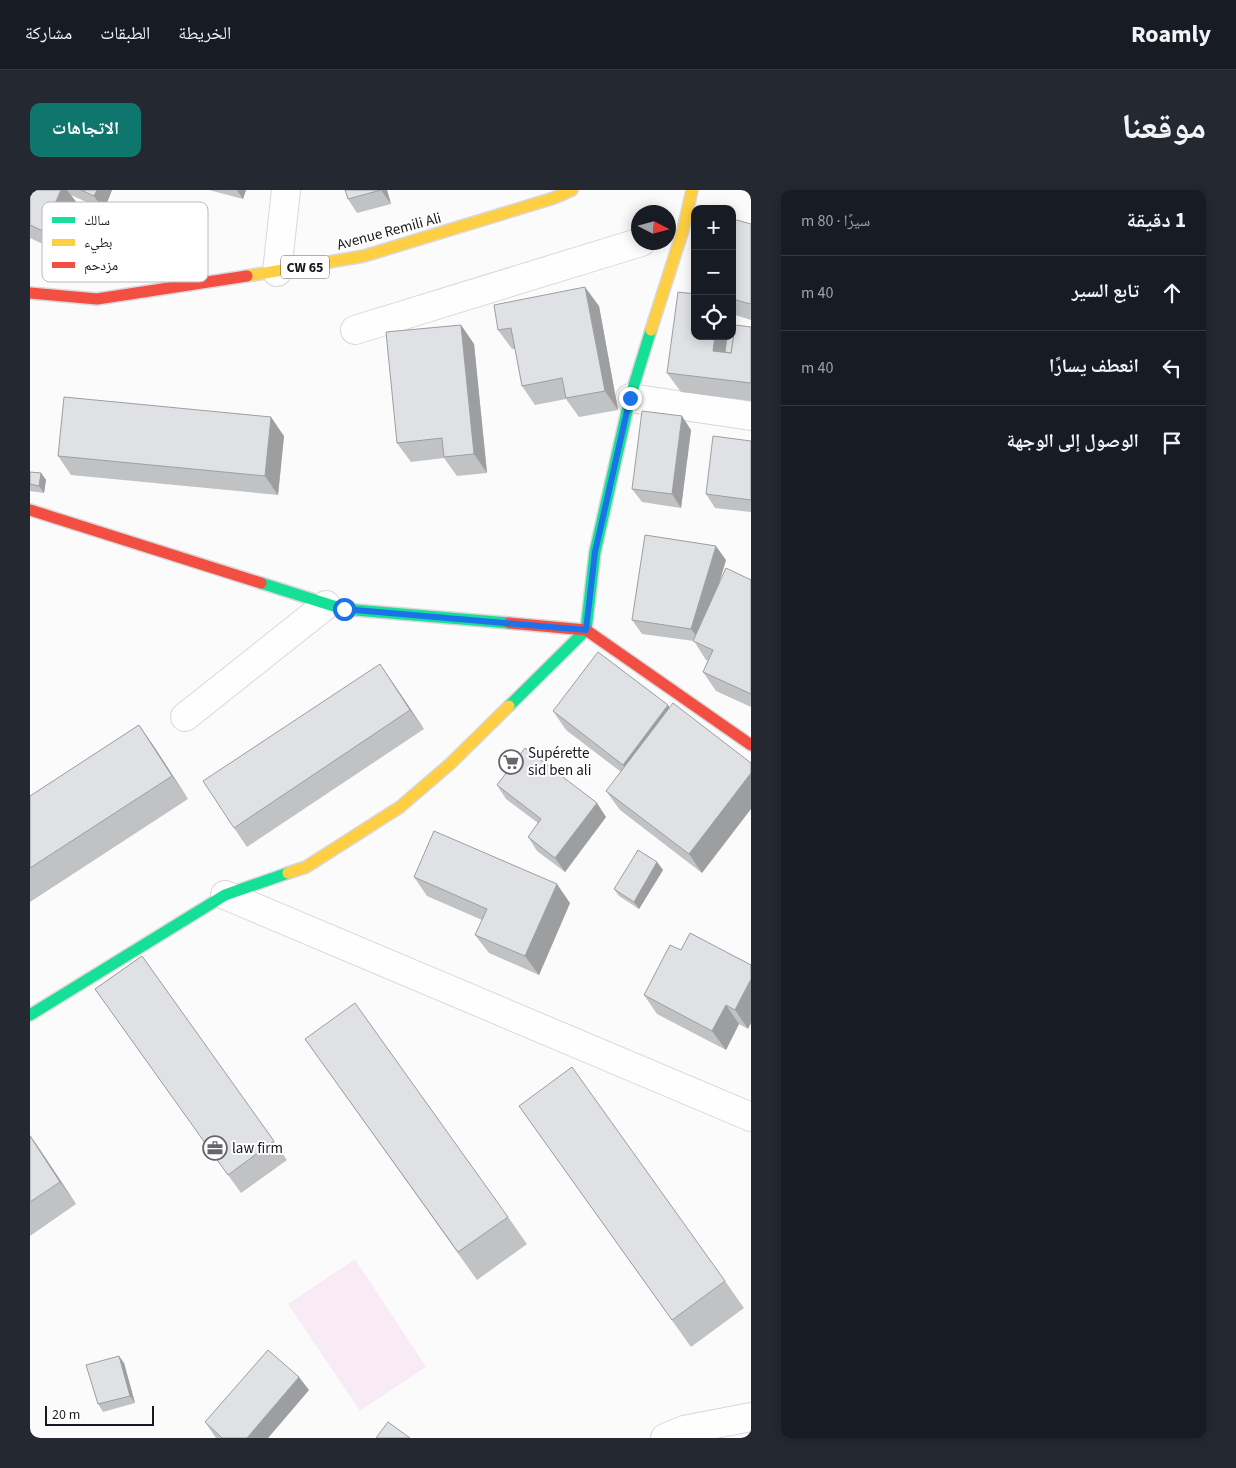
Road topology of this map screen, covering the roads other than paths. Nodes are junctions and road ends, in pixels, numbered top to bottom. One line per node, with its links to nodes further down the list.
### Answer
1 (286, 190): 7 (street)
2 (692, 190): 4 (street)
3 (560, 193): 7 (street, Avenue Remili Ali / CW 65)
4 (676, 232)
5 (631, 245): 9 (street)
6 (671, 250): 10 (street)
7 (277, 272): 8 (street, Avenue Remili Ali / CW 65)
8 (30, 293)
9 (355, 330)
10 (630, 398): 11 (street); 14 (street)
11 (751, 416)
12 (30, 510): 13 (street)
13 (326, 605): 14 (street); 15 (street)
14 (586, 630): 16 (street); 17 (street)
15 (185, 717)
16 (751, 745)
17 (225, 896): 18 (street); 19 (street)
18 (30, 1015)
19 (751, 1117)
20 (751, 1417): 21 (street)
21 (665, 1438)

